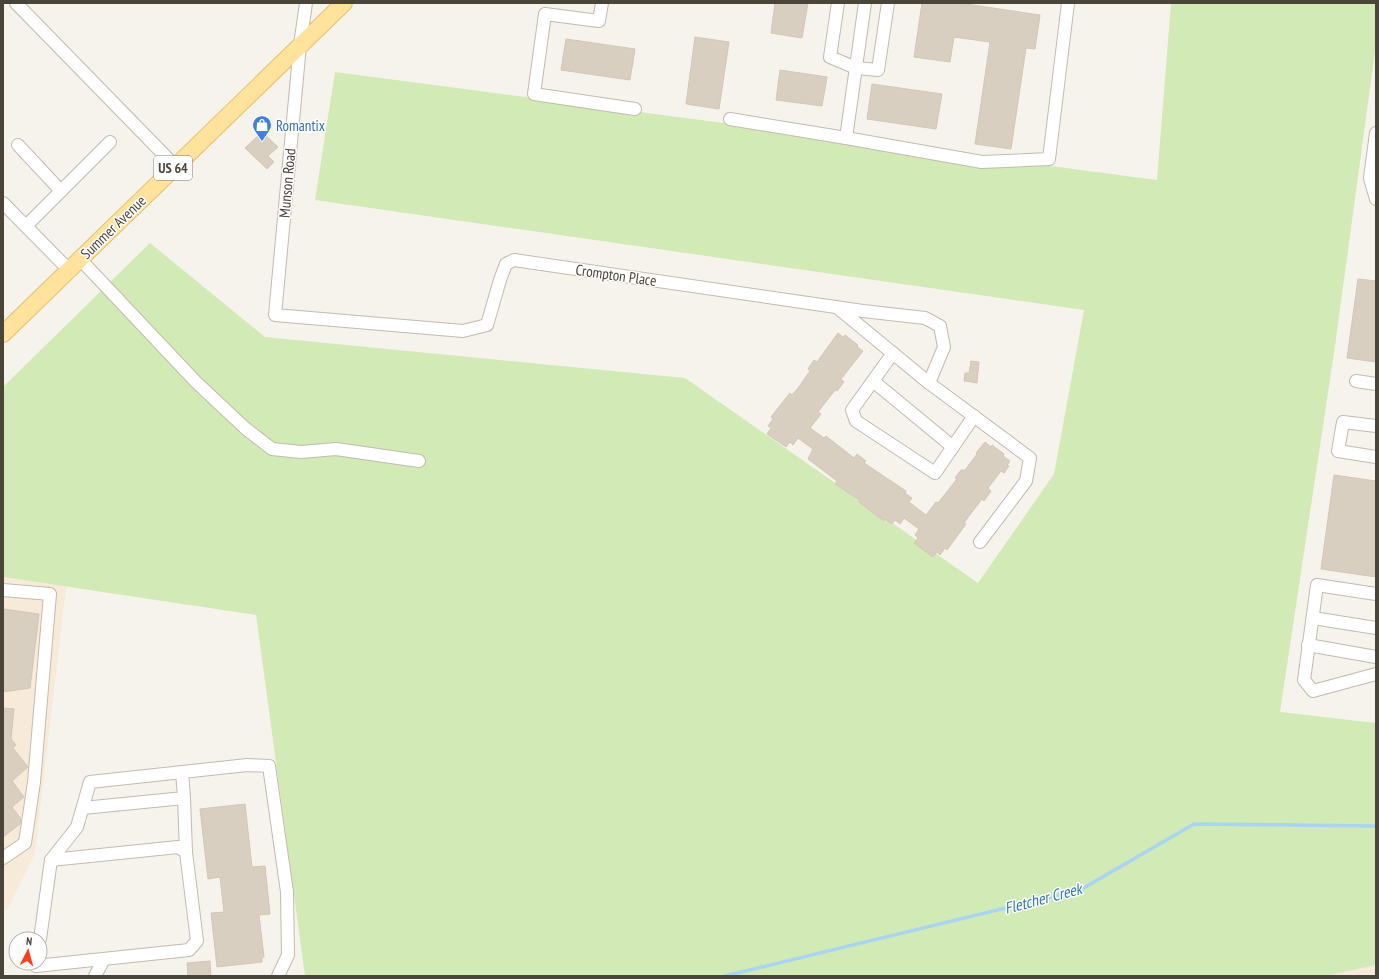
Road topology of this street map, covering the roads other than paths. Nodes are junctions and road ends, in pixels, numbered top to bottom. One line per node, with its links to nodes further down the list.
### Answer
1 (16, 3): 17 (street)
2 (306, 3): 9 (street, Munson Road)
3 (344, 3): 9 (main road, Summer Avenue / US 64)
4 (602, 3): 11 (street)
5 (838, 3): 10 (street)
6 (865, 3): 10 (street)
7 (888, 3): 10 (street)
8 (1068, 3): 14 (street)
9 (300, 45): 17 (main road, Summer Avenue / US 64); 24 (street, Munson Road)
10 (856, 68): 14 (street)
11 (636, 109)
12 (730, 119): 14 (street)
13 (1376, 133): 19 (street)
14 (846, 138)
15 (110, 142): 18 (street)
16 (18, 145): 18 (street)
17 (175, 166): 22 (main road, Summer Avenue / US 64)
18 (61, 190): 21 (street)
19 (1376, 199)
20 (3, 203): 21 (street)
21 (26, 226): 22 (street)
22 (75, 264): 25 (main road, Summer Avenue / US 64); 35 (street)
23 (837, 308): 24 (street, Crompton Place); 26 (street); 29 (street, Crompton Place)
24 (275, 315)
25 (3, 334)
26 (893, 353): 27 (street); 29 (street)
27 (873, 381): 33 (street); 33 (street)
28 (1356, 381): 30 (street)
29 (929, 383): 31 (street)
30 (1376, 384)
31 (974, 416): 33 (street); 36 (street)
32 (1376, 426): 34 (street)
33 (952, 447)
34 (1376, 457)
35 (419, 461)
36 (980, 542)
37 (3, 590): 48 (street)
38 (1376, 594): 39 (street)
39 (1313, 618): 40 (street); 41 (street)
40 (1376, 628)
41 (1308, 645): 42 (street); 43 (street)
42 (1376, 657)
43 (1376, 674)
44 (182, 772): 45 (street); 46 (street); 54 (street)
45 (184, 798): 46 (street); 47 (street)
46 (83, 808): 49 (street)
47 (186, 852): 49 (street); 51 (street)
48 (3, 858)
49 (51, 860): 50 (street)
50 (41, 931)
51 (104, 959): 52 (street); 53 (street)
52 (48, 966)
53 (96, 976)
54 (278, 976)

